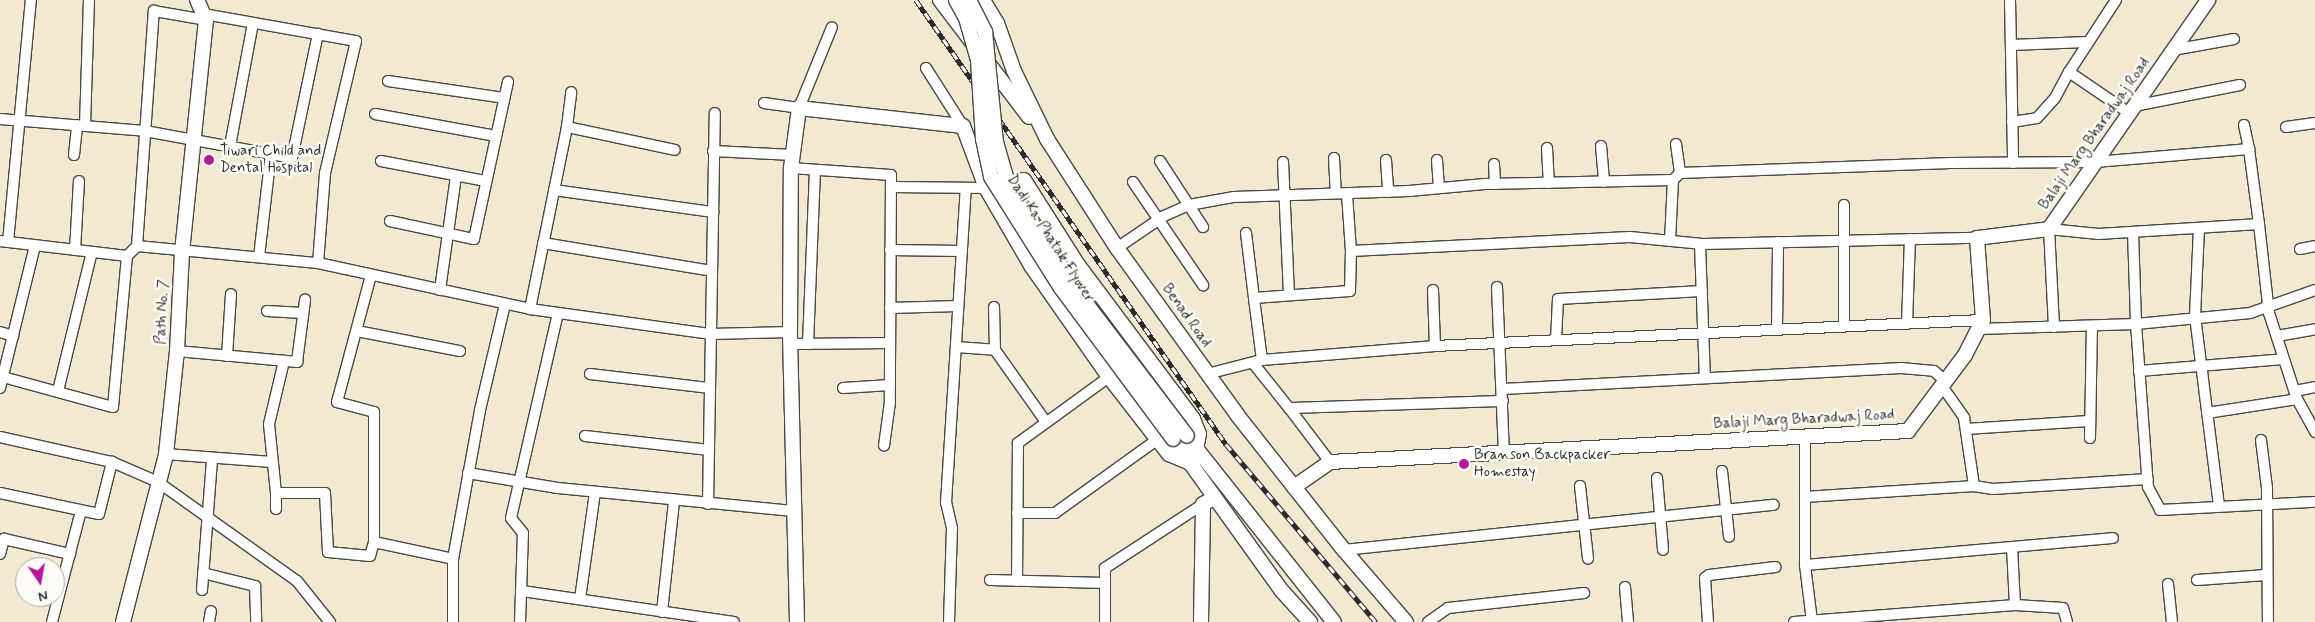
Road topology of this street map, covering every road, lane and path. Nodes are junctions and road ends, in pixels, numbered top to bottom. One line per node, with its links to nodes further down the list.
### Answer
1 (31, 0): 32 (street)
2 (90, 0): 36 (street)
3 (197, 0): 11 (street)
4 (940, 0): 42 (street)
5 (956, 0): 202 (street, Dadi Ka Phatak Flyover, bridge)
6 (969, 0): 194 (street, Dadi Ka Phatak Flyover, bridge)
7 (983, 0): 42 (street, Benad Road)
8 (2010, 0): 17 (street)
9 (2116, 0): 16 (street)
10 (2208, 0): 18 (street, Balaji Marg Bharadwaj Road)
11 (205, 17): 12 (street); 40 (street); 43 (street, Path No. 7)
12 (253, 22): 14 (street); 45 (street)
13 (832, 27): 27 (street)
14 (318, 34): 51 (street); 113 (street)
15 (2234, 40): 18 (street)
16 (2087, 42): 17 (street); 20 (street)
17 (2011, 45): 33 (street)
18 (2173, 50): 28 (street, Balaji Marg Bharadwaj Road)
19 (926, 68): 37 (street)
20 (2069, 72): 28 (street); 33 (street)
21 (388, 81): 25 (street)
22 (508, 82): 25 (street)
23 (2240, 85): 28 (street)
24 (571, 92): 38 (street)
25 (504, 98): 41 (street)
26 (764, 103): 27 (street)
27 (799, 108): 37 (street); 58 (street)
28 (2132, 110): 60 (street, Balaji Marg Bharadwaj Road)
29 (715, 113): 50 (street)
30 (375, 114): 41 (street)
31 (0, 119): 32 (street)
32 (21, 120): 36 (street); 96 (street)
33 (2012, 122): 61 (street)
34 (2315, 123): 39 (street)
35 (2244, 125): 48 (street)
36 (81, 126): 40 (street); 52 (street)
37 (963, 126): 73 (street)
38 (567, 127): 49 (street); 76 (street)
39 (2286, 127)
40 (145, 131): 43 (street); 101 (street)
41 (496, 136): 67 (street)
42 (1046, 140): 103 (street, Benad Road)
43 (194, 142): 45 (street); 109 (street, Path No. 7)
44 (1676, 144): 65 (street)
45 (230, 146): 51 (street)
46 (1601, 146): 69 (street)
47 (1547, 148): 70 (street)
48 (2249, 149): 60 (street); 85 (street)
49 (675, 150)
50 (713, 151): 58 (street); 82 (street)
51 (271, 153): 112 (street)
52 (74, 154)
53 (1334, 158): 78 (street)
54 (1386, 160): 77 (street)
55 (1437, 160): 74 (street)
56 (381, 161): 64 (street)
57 (1160, 161): 80 (street)
58 (792, 162): 63 (street); 150 (street)
59 (1283, 162): 79 (street)
60 (2095, 162): 61 (street); 87 (street, Balaji Marg Bharadwaj Road)
61 (2013, 163): 65 (street)
62 (1494, 164): 71 (street)
63 (815, 171): 72 (street); 154 (street)
64 (456, 176): 67 (street); 90 (street)
65 (1676, 177): 69 (street); 94 (street)
66 (79, 181): 105 (street)
67 (486, 181): 90 (street)
68 (1133, 182): 83 (street)
69 (1604, 182): 70 (street)
70 (1549, 183): 71 (street)
71 (1495, 184): 74 (street)
72 (891, 187): 75 (street); 106 (street)
73 (986, 188): 75 (street); 169 (street); 194 (street)
74 (1439, 188): 77 (street)
75 (966, 189): 110 (street)
76 (554, 190): 82 (street); 98 (street)
77 (1388, 192): 78 (street)
78 (1342, 194): 79 (street); 107 (street)
79 (1283, 195): 80 (street); 122 (street)
80 (1188, 204): 83 (street); 86 (street)
81 (1844, 205): 95 (street)
82 (713, 212): 114 (street)
83 (1158, 220): 103 (street); 116 (street)
84 (390, 221): 90 (street)
85 (2259, 224): 88 (street); 127 (street)
86 (1203, 227)
87 (2048, 228): 89 (street); 92 (street, Balaji Marg Bharadwaj Road); 141 (street)
88 (2199, 228): 89 (street); 135 (street)
89 (2133, 232): 137 (street)
90 (447, 233): 118 (street)
91 (1246, 233): 124 (street)
92 (1978, 238): 93 (street); 138 (street)
93 (1910, 239): 95 (street); 136 (street)
94 (1670, 241): 99 (street); 107 (street)
95 (1845, 241): 97 (street); 139 (street)
96 (4, 242): 100 (street)
97 (1778, 242): 99 (street); 143 (street)
98 (543, 243): 114 (street); 131 (street)
99 (1700, 244): 121 (street)
100 (35, 246): 105 (street); 148 (street)
101 (137, 246): 109 (street); 111 (street)
102 (2315, 246): 104 (street)
103 (1118, 248): 167 (street, Benad Road)
104 (2300, 249)
105 (75, 250): 108 (street)
106 (890, 250): 110 (street); 130 (street)
107 (1351, 251): 122 (street)
108 (92, 252): 111 (street); 178 (street)
109 (182, 252): 112 (street); 158 (street, Path No. 7)
110 (962, 252): 128 (street)
111 (127, 256): 178 (street)
112 (259, 257): 113 (street)
113 (318, 263): 115 (street)
114 (712, 271): 147 (street)
115 (371, 275): 118 (street); 144 (street)
116 (1203, 285)
117 (1497, 287): 153 (street)
118 (440, 290): 126 (street)
119 (1433, 290): 155 (street)
120 (2315, 290): 127 (street)
121 (1702, 291): 146 (street); 151 (street)
122 (1288, 293): 124 (street)
123 (231, 294): 160 (street)
124 (1254, 298): 163 (street)
125 (304, 300): 133 (street)
126 (506, 304): 131 (street); 204 (street)
127 (2267, 305): 135 (street); 149 (street)
128 (958, 306): 130 (street); 156 (street)
129 (994, 307): 157 (street)
130 (890, 308): 152 (street)
131 (530, 309): 134 (street)
132 (267, 311): 133 (street)
133 (303, 313): 162 (street)
134 (558, 313): 147 (street); 208 (street)
135 (2195, 316): 137 (street); 164 (street)
136 (1907, 324): 138 (street); 139 (street)
137 (2136, 324): 140 (street); 165 (street)
138 (1981, 325): 141 (street); 171 (street, Balaji Marg Bharadwaj Road)
139 (1844, 326): 143 (street)
140 (2092, 326): 141 (street); 184 (street)
141 (2054, 327)
142 (2315, 328): 149 (street)
143 (1777, 330): 146 (street)
144 (357, 331): 159 (street); 233 (street)
145 (0, 332): 148 (street)
146 (1703, 333): 151 (street); 170 (street)
147 (711, 334): 150 (street); 175 (street)
148 (13, 336): 168 (street)
149 (2277, 336): 161 (street)
150 (790, 338): 154 (street); 226 (street)
151 (1556, 340): 153 (street)
152 (890, 343): 154 (street); 172 (street)
153 (1499, 343): 155 (street); 177 (street)
154 (808, 344)
155 (1435, 346): 163 (street)
156 (956, 347): 157 (street); 269 (street)
157 (995, 350): 183 (street)
158 (177, 351): 160 (street); 197 (street, Path No. 7)
159 (460, 351)
160 (227, 356): 162 (street)
161 (2284, 359): 164 (street); 179 (street)
162 (284, 361): 200 (street)
163 (1258, 362): 167 (street); 181 (street)
164 (2201, 367): 165 (street); 182 (street)
165 (2139, 371): 206 (street)
166 (590, 374): 175 (street)
167 (1207, 374): 211 (street, Benad Road)
168 (3, 377): 174 (street); 178 (street)
169 (1109, 377): 183 (street); 191 (street)
170 (1705, 378): 171 (street); 177 (street)
171 (1943, 383): 185 (street); 188 (street, Balaji Marg Bharadwaj Road)
172 (890, 385): 176 (street); 193 (street)
173 (2315, 387): 179 (street)
174 (0, 388)
175 (710, 388): 195 (street)
176 (843, 388)
177 (1503, 389): 180 (street)
178 (58, 391)
179 (2296, 395): 182 (street); 186 (street)
180 (1503, 400): 181 (street); 196 (street)
181 (1289, 408): 201 (street)
182 (2207, 413): 221 (street)
183 (1046, 422): 227 (street)
184 (2089, 422): 185 (street); 190 (street)
185 (1966, 428): 210 (street)
186 (2315, 432)
187 (585, 436): 195 (street)
188 (1805, 436): 196 (street, Balaji Marg Bharadwaj Road); 215 (street)
189 (0, 437): 199 (street)
190 (2090, 438)
191 (1158, 439): 202 (street); 227 (street)
192 (2261, 440): 222 (street)
193 (884, 446)
194 (1196, 449): 273 (street, Dadi Ka Phatak Flyover)
195 (709, 450): 219 (street)
196 (1504, 453): 201 (street, Balaji Marg Bharadwaj Road)
197 (166, 454): 198 (street); 207 (street, Path No. 7)
198 (212, 460): 200 (street); 228 (street)
199 (112, 462): 207 (street); 225 (street)
200 (272, 462): 214 (street)
201 (1330, 462): 211 (street)
202 (1193, 464): 217 (street, Dadi Ka Phatak Flyover)
203 (1722, 471): 224 (street)
204 (468, 473): 208 (street); 239 (street)
205 (1658, 478): 229 (street)
206 (2148, 479): 210 (street); 221 (street)
207 (158, 482): 228 (street); 261 (street, Path No. 7)
208 (521, 482): 212 (street); 252 (street)
209 (1580, 486): 230 (street)
210 (1974, 486): 215 (street)
211 (1294, 487): 235 (street, Benad Road)
212 (595, 492): 216 (street); 254 (street)
213 (0, 493): 225 (street)
214 (276, 493): 223 (street); 233 (street)
215 (1805, 497): 241 (street)
216 (674, 500): 219 (street); 257 (street)
217 (1209, 501): 248 (street); 271 (street); 272 (street, Dadi Ka Phatak Flyover)
218 (2315, 502): 222 (street)
219 (708, 504): 226 (street)
220 (1774, 505): 224 (street)
221 (2219, 506): 222 (street)
222 (2266, 506): 244 (street)
223 (276, 509)
224 (1726, 509): 229 (street); 231 (street)
225 (81, 511): 238 (street)
226 (793, 511): 268 (street)
227 (1017, 514): 246 (street)
228 (206, 516): 243 (street); 264 (street)
229 (1660, 516): 230 (street); 236 (street)
230 (1584, 524): 235 (street); 240 (street)
231 (1729, 537)
232 (2113, 538): 234 (street)
233 (374, 542): 239 (street)
234 (2012, 548): 241 (street); 255 (street)
235 (1344, 550): 274 (street, Benad Road)
236 (1663, 550)
237 (0, 554): 238 (street)
238 (70, 554): 260 (street)
239 (454, 559): 265 (street)
240 (1588, 559)
241 (1805, 565): 259 (street)
242 (1776, 567): 277 (street)
243 (203, 573): 251 (street); 263 (street)
244 (2266, 575): 247 (street); 281 (street)
245 (990, 580): 246 (street)
246 (1017, 580): 248 (street)
247 (2198, 580)
248 (1105, 583): 270 (street)
249 (2168, 584): 280 (street)
250 (1625, 587): 276 (street)
251 (202, 590)
252 (522, 591): 254 (street); 266 (street)
253 (1584, 593): 275 (street)
254 (580, 599): 257 (street)
255 (2015, 605): 258 (street); 279 (street)
256 (211, 611): 262 (street)
257 (662, 612): 267 (street)
258 (1911, 618): 259 (street)
259 (1812, 620): 278 (street)
260 (52, 622)
261 (123, 622)
262 (209, 622)
263 (256, 622)
264 (330, 622)
265 (453, 622)
266 (520, 622)
267 (734, 622)
268 (798, 622)
269 (949, 622)
270 (1104, 622)
271 (1202, 622)
272 (1310, 622)
273 (1334, 622)
274 (1406, 622)
275 (1428, 622)
276 (1628, 622)
277 (1708, 622)
278 (1794, 622)
279 (2067, 622)
280 (2172, 622)
281 (2268, 622)

